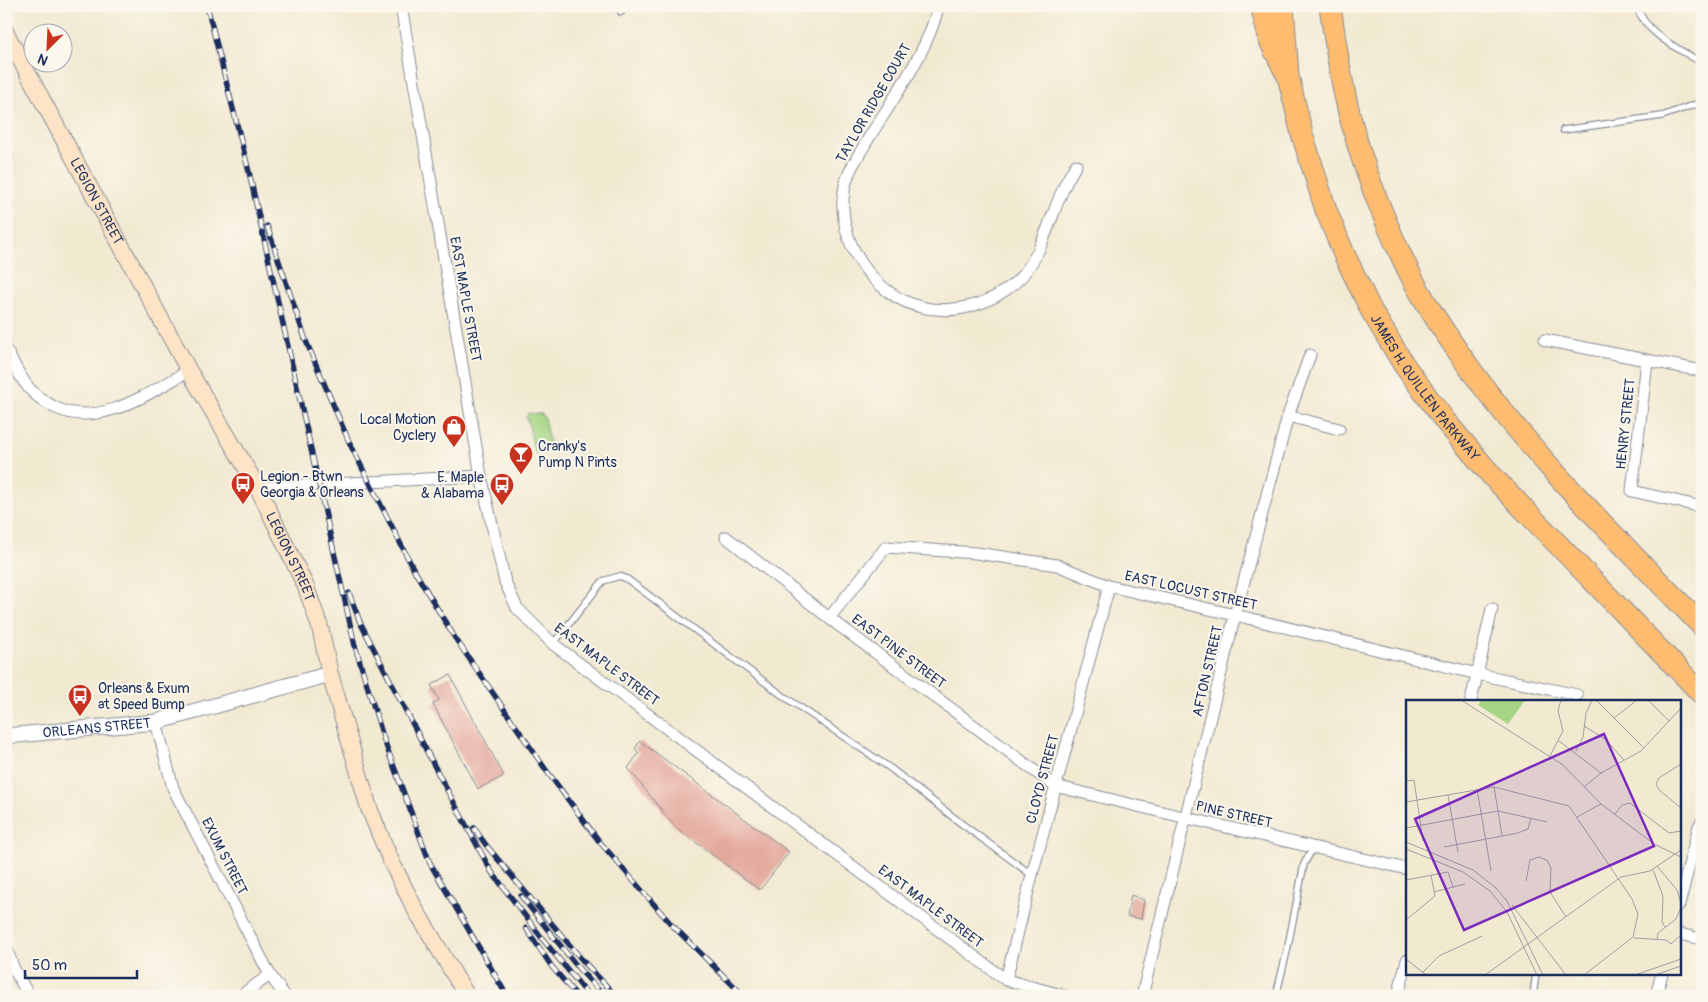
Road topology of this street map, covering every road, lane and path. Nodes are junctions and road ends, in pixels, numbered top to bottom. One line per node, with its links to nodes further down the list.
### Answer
1 (401, 6): 21 (street, EAST MAPLE STREET)
2 (938, 6): 12 (street, TAYLOR RIDGE COURT)
3 (1261, 6): 9 (highway)
4 (1283, 6): 9 (highway, JAMES H. QUILLEN PARKWAY)
5 (1330, 6): 29 (highway)
6 (1637, 6): 8 (lane)
7 (6, 33): 17 (main road, LEGION STREET)
8 (1702, 62)
9 (1288, 76): 33 (highway, JAMES H. QUILLEN PARKWAY)
10 (1702, 102): 11 (lane)
11 (1563, 130)
12 (1076, 165)
13 (1545, 340): 16 (street)
14 (6, 350): 17 (street)
15 (1310, 355): 19 (street, AFTON STREET)
16 (1647, 361): 18 (street); 23 (street, HENRY STREET)
17 (189, 370): 22 (main road, LEGION STREET)
18 (1702, 372)
19 (1288, 416): 20 (street); 27 (street, AFTON STREET)
20 (1339, 429)
21 (481, 476): 22 (street); 30 (street, EAST MAPLE STREET)
22 (258, 488): 31 (main road, LEGION STREET)
23 (1702, 507)
24 (726, 537): 28 (street, EAST PINE STREET)
25 (1109, 586): 27 (street, EAST LOCUST STREET); 28 (street, EAST LOCUST STREET); 38 (street, CLOYD STREET)
26 (1492, 610): 32 (street)
27 (1235, 615): 32 (street, EAST LOCUST STREET); 39 (street, AFTON STREET)
28 (829, 618): 38 (street, EAST PINE STREET)
29 (1702, 626)
30 (553, 644): 43 (lane); 52 (street, EAST MAPLE STREET)
31 (330, 674): 36 (street, ORLEANS STREET); 56 (main road, LEGION STREET)
32 (1478, 674): 34 (street, EAST LOCUST STREET); 35 (street)
33 (1702, 694)
34 (1577, 695)
35 (1471, 700)
36 (156, 722): 37 (street, ORLEANS STREET); 51 (street, EXUM STREET)
37 (6, 736)
38 (1056, 786): 39 (street, PINE STREET); 43 (street, CLOYD STREET)
39 (1187, 818): 41 (street, PINE STREET); 58 (street, AFTON STREET)
40 (1702, 822): 44 (street)
41 (1313, 848): 42 (street, PINE STREET); 59 (lane)
42 (1406, 869)
43 (1032, 874): 52 (street, CLOYD STREET)
44 (1680, 901)
45 (1680, 934): 46 (street)
46 (1702, 939)
47 (6, 948): 53 (street)
48 (1406, 964): 60 (street)
49 (1536, 974): 61 (lane)
50 (1662, 974): 62 (street)
51 (270, 975): 54 (street); 55 (street, EXUM STREET)
52 (1006, 980): 57 (street, EAST MAPLE STREET)
53 (29, 996)
54 (240, 996)
55 (285, 996)
56 (467, 996)
57 (1064, 996)
58 (1142, 996)
59 (1276, 996)
60 (1398, 996)
61 (1533, 996)
62 (1656, 996)

